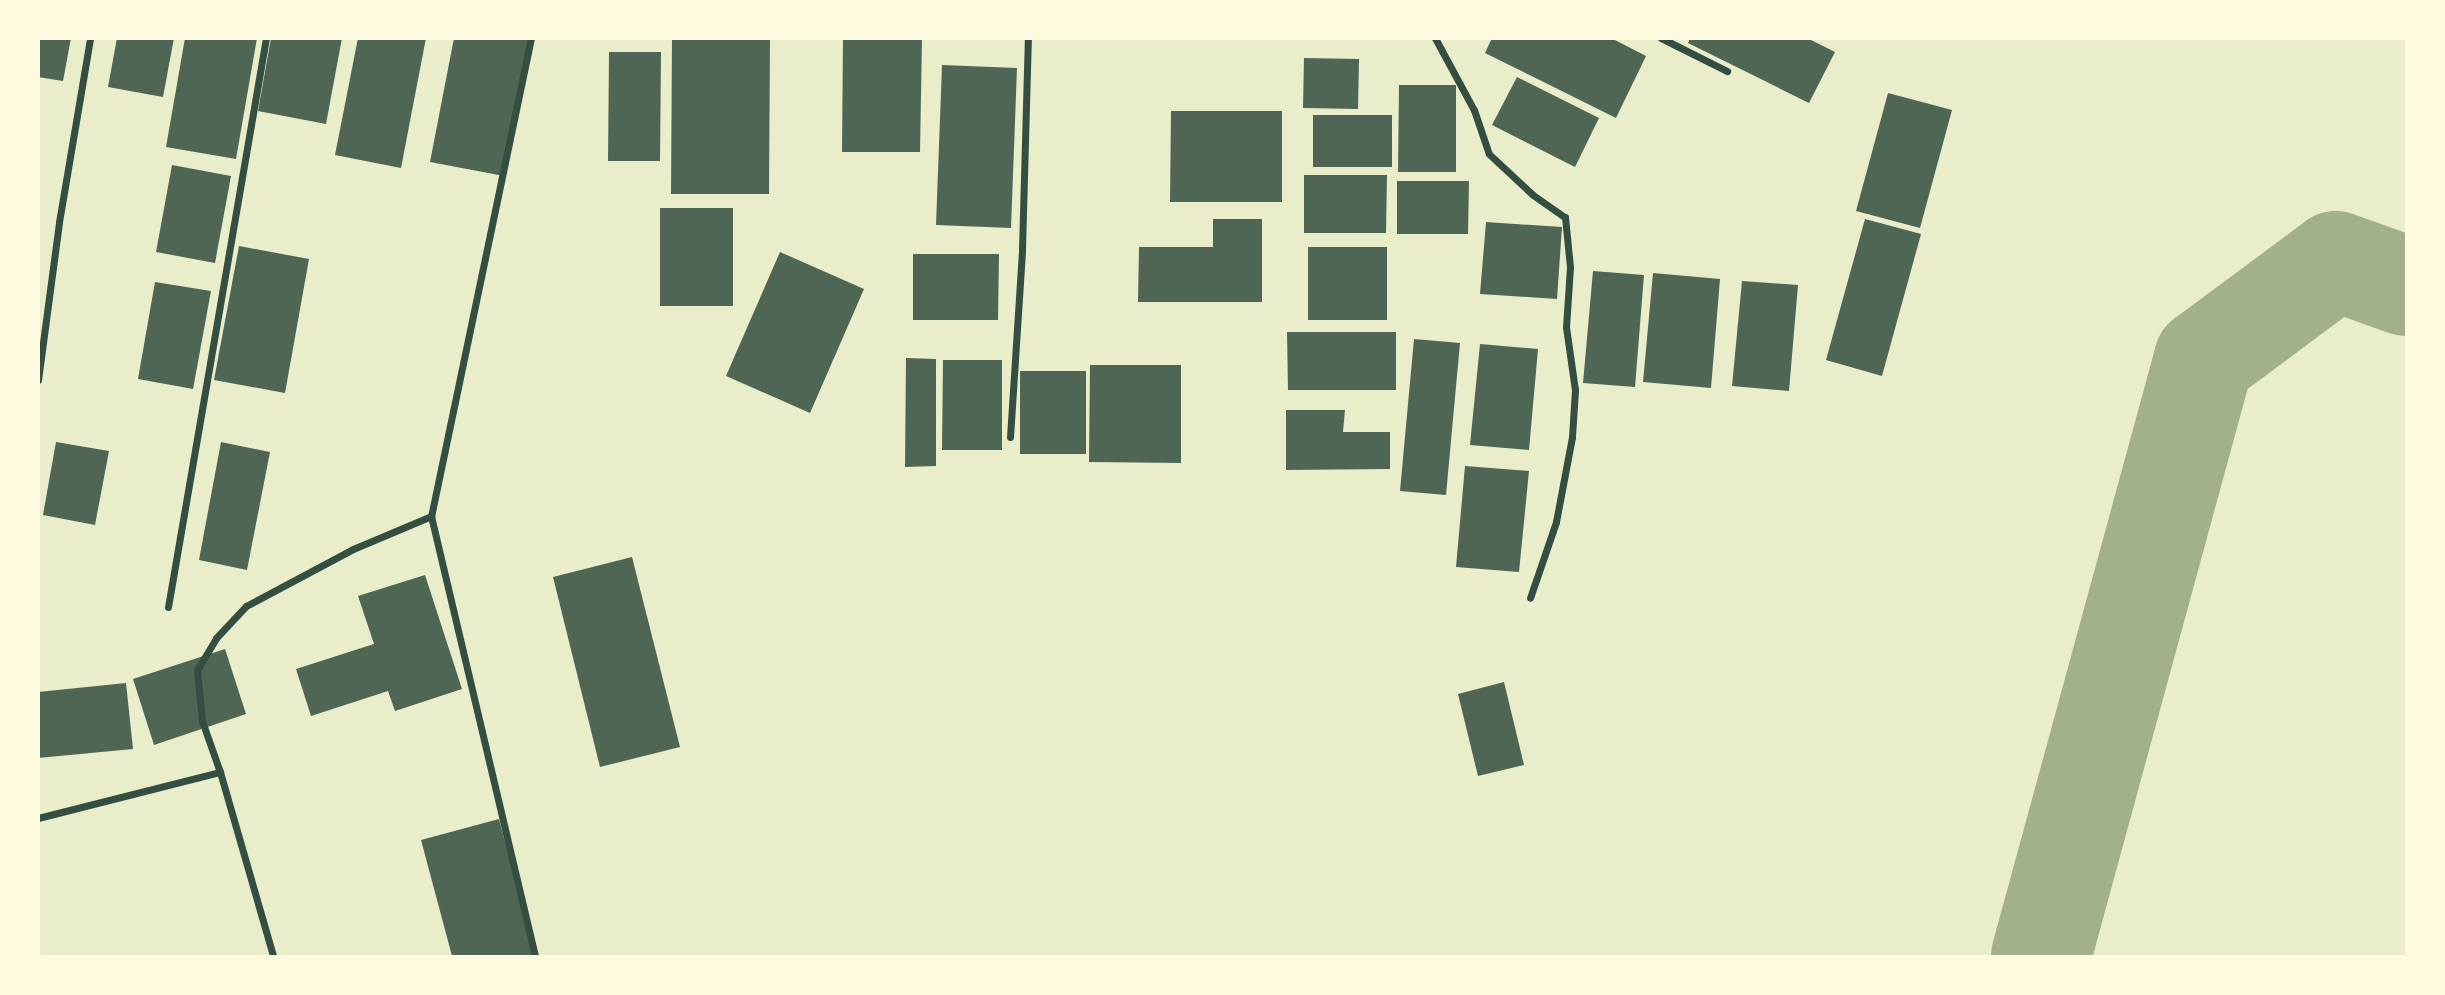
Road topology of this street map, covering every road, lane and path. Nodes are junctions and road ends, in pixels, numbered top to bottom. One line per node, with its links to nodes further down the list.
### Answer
1 (90, 38): 8 (street)
2 (266, 38): 12 (street)
3 (530, 38): 10 (street)
4 (1028, 38): 9 (street)
5 (1435, 38): 11 (street)
6 (1661, 38): 7 (street)
7 (1727, 71)
8 (38, 380)
9 (1010, 437)
10 (431, 516): 13 (street); 16 (street)
11 (1530, 598)
12 (168, 607)
13 (220, 772): 14 (street); 15 (street)
14 (38, 818)
15 (273, 957)
16 (535, 957)

